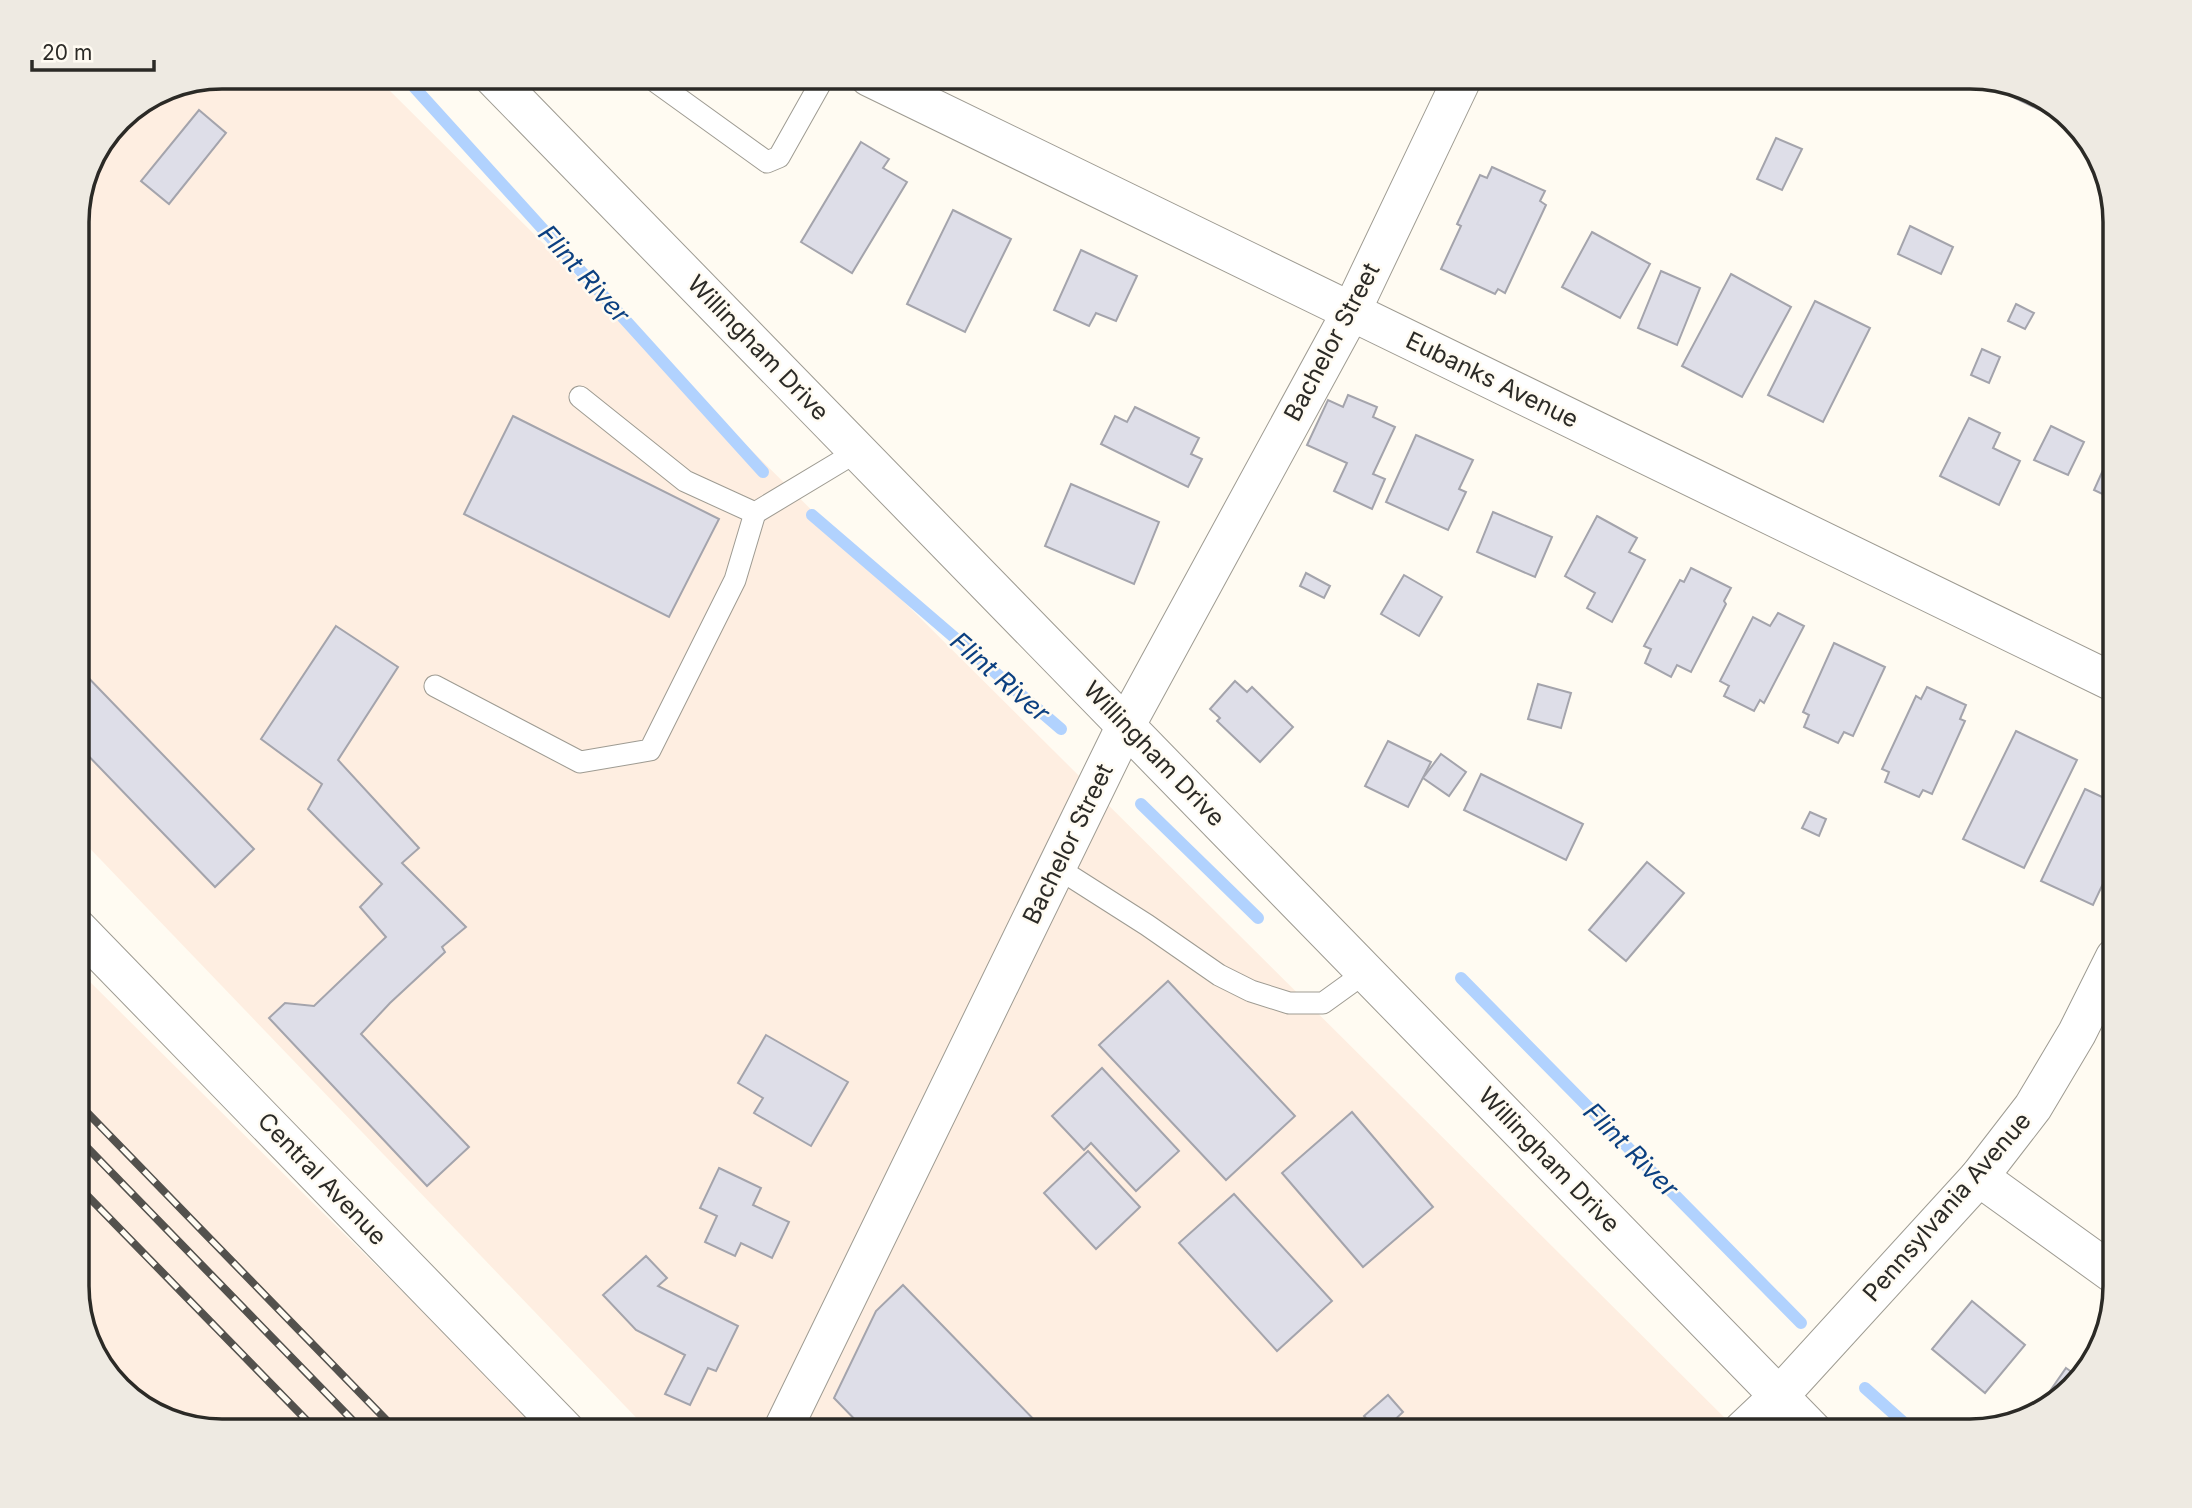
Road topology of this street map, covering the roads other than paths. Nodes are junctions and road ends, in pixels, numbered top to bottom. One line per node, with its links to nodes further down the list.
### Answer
1 (1457, 89): 6 (street, Bachelor Street)
2 (506, 90): 8 (street, Willingham Drive)
3 (667, 90): 4 (lane)
4 (817, 90)
5 (895, 90): 6 (street, Eubanks Avenue)
6 (1351, 312): 10 (street, Eubanks Avenue); 12 (street, Bachelor Street)
7 (580, 397): 9 (lane)
8 (858, 451): 9 (lane); 12 (street, Willingham Drive)
9 (755, 513): 11 (lane)
10 (2103, 677)
11 (435, 686)
12 (1126, 725): 13 (street, Bachelor Street); 15 (street, Willingham Drive)
13 (1056, 867): 15 (lane); 21 (street, Bachelor Street)
14 (90, 941): 20 (street, Central Avenue)
15 (1366, 972): 19 (street, Willingham Drive)
16 (2103, 981): 17 (street, Pennsylvania Avenue)
17 (1979, 1177): 18 (street); 19 (street, Pennsylvania Avenue)
18 (2103, 1266)
19 (1779, 1396): 22 (street, Pennsylvania Avenue); 23 (street, Willingham Drive)
20 (554, 1419)
21 (788, 1419)
22 (1755, 1419)
23 (1801, 1419)

